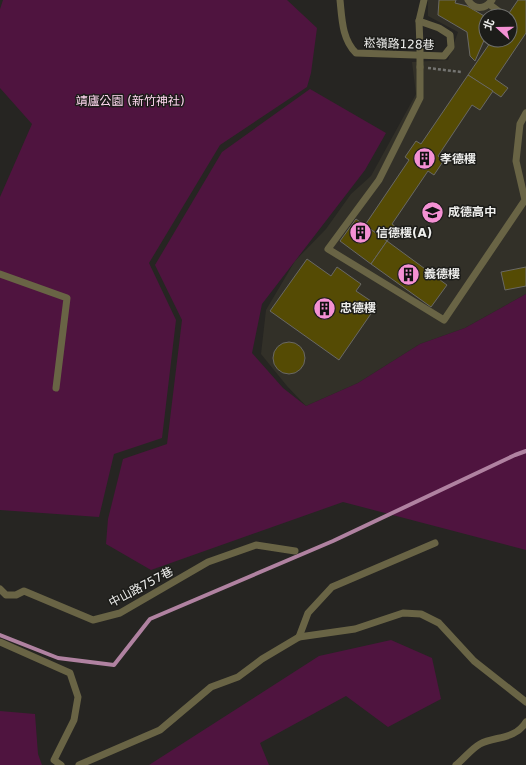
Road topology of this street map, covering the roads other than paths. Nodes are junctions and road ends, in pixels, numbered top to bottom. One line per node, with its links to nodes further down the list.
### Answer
1 (340, 0): 5 (lane, 崧嶺路128巷)
2 (424, 0): 5 (lane, 崧嶺路128巷)
3 (468, 0): 4 (lane)
4 (490, 2)
5 (419, 21): 6 (lane, bridge)
6 (526, 113)
7 (0, 274): 8 (lane)
8 (56, 388)
9 (435, 543): 12 (lane)
10 (296, 551): 11 (lane, 中山路757巷)
11 (0, 589)
12 (300, 637): 14 (lane); 17 (lane)
13 (0, 642): 16 (lane)
14 (526, 702)
15 (526, 722): 18 (lane)
16 (61, 765)
17 (79, 765)
18 (456, 765)

